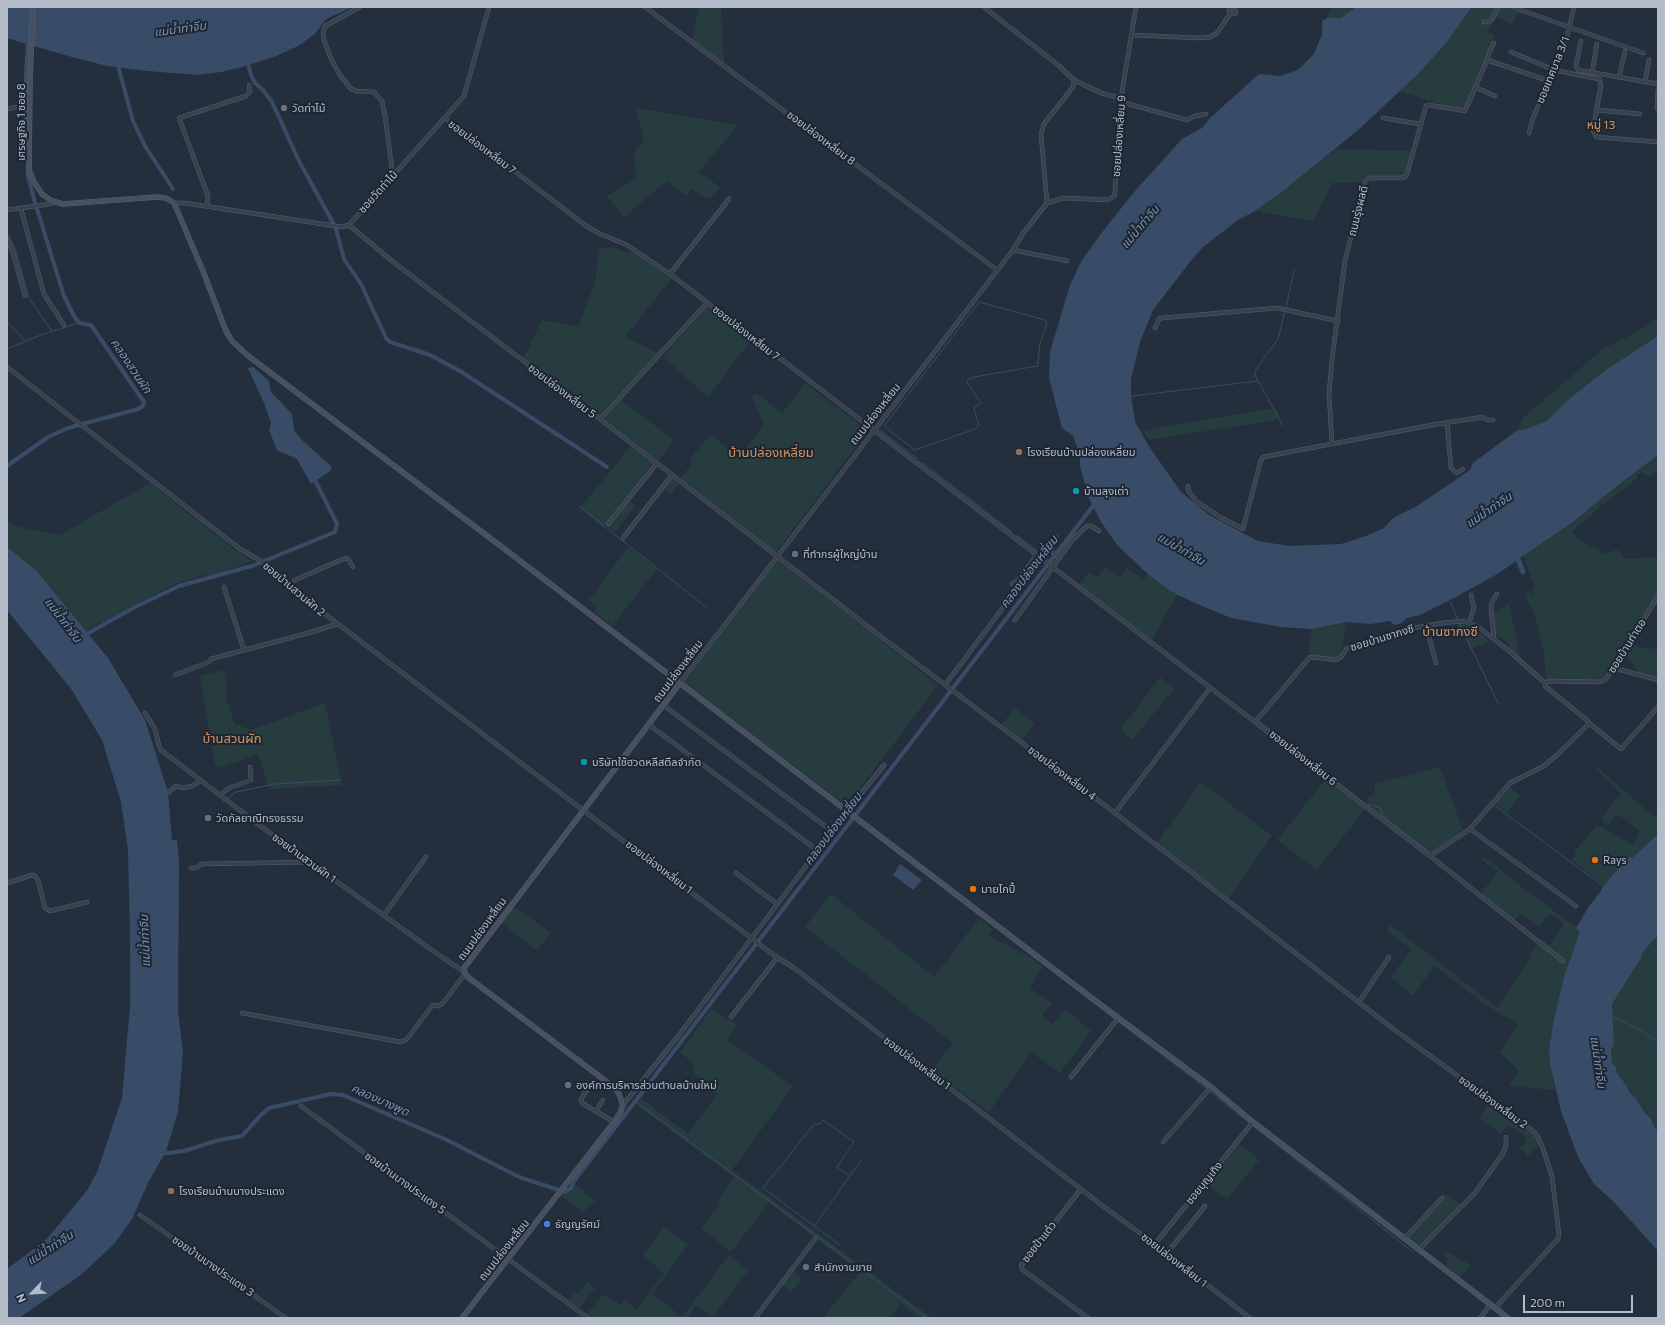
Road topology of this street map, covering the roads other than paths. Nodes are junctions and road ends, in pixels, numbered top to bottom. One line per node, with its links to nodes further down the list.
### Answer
1 (33, 7): 34 (street, เศรษฐกิจ 1 ซอย 8)
2 (360, 7): 45 (street)
3 (489, 7): 40 (street, ซอยวัดท่าไม้)
4 (645, 7): 59 (street, ซอยปล่องเหลี่ยม 8)
5 (984, 7): 25 (street)
6 (1136, 7): 13 (street, ซอยปล่องเหลี่ยม 9)
7 (1498, 7): 11 (street)
8 (1512, 7): 12 (street)
9 (1574, 7): 12 (street, ซอยเทศบาล 3/1)
10 (1230, 14): 13 (street)
11 (1484, 22)
12 (1570, 28): 19 (street); 22 (street, ซอยเทศบาล 3/1)
13 (1132, 36): 33 (street, ซอยปล่องเหลี่ยม 9)
14 (1581, 41): 23 (street)
15 (1494, 43): 20 (street, ถนนรุ่งผลดี)
16 (1597, 44): 23 (street)
17 (1625, 51): 24 (street)
18 (1511, 52): 22 (street)
19 (1643, 53)
20 (1487, 60): 26 (street); 30 (street, ถนนรุ่งผลดี)
21 (1649, 60): 27 (street)
22 (1554, 70): 26 (street, ซอยเทศบาล 3/1); 37 (street)
23 (1592, 73): 24 (street)
24 (1619, 78): 27 (street)
25 (1074, 80): 33 (street); 49 (street)
26 (1549, 81): 43 (street, ซอยเทศบาล 3/1)
27 (1645, 82): 28 (street)
28 (1658, 84)
29 (249, 85): 50 (street)
30 (1475, 87): 32 (street); 42 (street, ถนนรุ่งผลดี)
31 (1658, 88): 35 (street)
32 (1495, 96)
33 (1121, 100): 38 (street); 49 (street, ซอยปล่องเหลี่ยม 9)
34 (29, 105): 36 (street); 47 (street, เศรษฐกิจ 1 ซอย 8)
35 (1657, 108)
36 (7, 109)
37 (1597, 110): 39 (street); 44 (street)
38 (1206, 114)
39 (1640, 114)
40 (445, 118): 45 (street, ซอยวัดท่าไม้); 60 (street, ซอยปล่องเหลี่ยม 7)
41 (1383, 118): 42 (street)
42 (1420, 124): 63 (street, ถนนรุ่งผลดี)
43 (1529, 133)
44 (1658, 142)
45 (393, 176): 53 (street, ซอยวัดท่าไม้)
46 (729, 199): 60 (street)
47 (54, 202): 48 (street); 51 (street)
48 (174, 203): 50 (street); 102 (street)
49 (1047, 203): 55 (street, ถนนปล่องเหลี่ยม)
50 (207, 206): 53 (street)
51 (21, 209): 52 (street); 64 (street)
52 (7, 210)
53 (349, 225): 67 (street, ซอยปล่องเหลี่ยม 5)
54 (7, 239): 56 (street)
55 (1013, 250): 58 (street); 59 (street, ถนนปล่องเหลี่ยม)
56 (13, 254): 57 (street); 61 (street)
57 (7, 255)
58 (1067, 261)
59 (997, 270): 70 (street, ถนนปล่องเหลี่ยม)
60 (670, 274): 62 (street, ซอยปล่องเหลี่ยม 7)
61 (25, 296)
62 (707, 303): 67 (street); 70 (street, ซอยปล่องเหลี่ยม 7)
63 (1338, 321): 65 (street); 71 (street, ถนนรุ่งผลดี)
64 (64, 325)
65 (1155, 328)
66 (7, 368): 87 (street, ซอยบ้านสวนผัก 2)
67 (600, 419): 72 (street, ซอยปล่องเหลี่ยม 5)
68 (1493, 420): 69 (street)
69 (1447, 422): 71 (street); 73 (street)
70 (874, 430): 81 (street, ถนนปล่องเหลี่ยม); 83 (street, ซอยปล่องเหลี่ยม 7)
71 (1332, 443): 75 (street)
72 (657, 463): 74 (street, ซอยปล่องเหลี่ยม 5); 76 (street)
73 (1463, 469)
74 (672, 475): 79 (street); 81 (street, ซอยปล่องเหลี่ยม 5)
75 (1188, 486)
76 (608, 524)
77 (1098, 530): 82 (street)
78 (1056, 537): 80 (street)
79 (623, 538)
80 (1047, 548): 82 (street); 83 (street)
81 (776, 556): 102 (street, ถนนปล่องเหลี่ยม); 104 (street, ซอยปล่องเหลี่ยม 4)
82 (1059, 557): 85 (street)
83 (1040, 558): 85 (street, ซอยปล่องเหลี่ยม 6); 86 (street); 104 (street)
84 (353, 567): 87 (street)
85 (1052, 567): 92 (street); 105 (street, ซอยปล่องเหลี่ยม 6)
86 (1012, 584)
87 (288, 586): 94 (street, ซอยบ้านสวนผัก 2)
88 (224, 587): 97 (street)
89 (1496, 594): 96 (street)
90 (1471, 595): 93 (street)
91 (1658, 596): 99 (street, ซอยบ้านท่าตอ)
92 (1015, 620)
93 (1469, 623): 95 (street, ซอยบ้านซากงซี); 96 (street, ซอยบ้านซากงซี)
94 (337, 624): 97 (street); 117 (street, ซอยบ้านสวนผัก 2)
95 (1426, 626): 98 (street); 109 (street, ซอยบ้านซากงซี)
96 (1494, 638): 103 (street, ซอยบ้านซากงซี)
97 (244, 650): 100 (street)
98 (1436, 663)
99 (1614, 668): 101 (street); 103 (street, ซอยบ้านท่าตอ)
100 (175, 675)
101 (1658, 680)
102 (680, 683): 106 (street, ถนนปล่องเหลี่ยม); 118 (street)
103 (1545, 683): 110 (street)
104 (945, 685): 119 (street, ซอยปล่องเหลี่ยม 4)
105 (1210, 688): 109 (street, ซอยปล่องเหลี่ยม 6); 119 (street)
106 (663, 705): 111 (street, ถนนปล่องเหลี่ยม); 121 (street)
107 (1658, 707): 110 (street)
108 (145, 713): 114 (street, ซอยบ้านสวนผัก 1)
109 (1256, 721): 123 (street, ซอยปล่องเหลี่ยม 6)
110 (1589, 723): 120 (street)
111 (648, 724): 117 (street, ถนนปล่องเหลี่ยม); 122 (street)
112 (884, 765): 118 (street)
113 (250, 767): 116 (street)
114 (201, 780): 115 (street); 116 (street, ซอยบ้านสวนผัก 1)
115 (169, 792)
116 (221, 795): 125 (street, ซอยบ้านสวนผัก 1)
117 (583, 809): 133 (street, ซอยปล่องเหลี่ยม 1); 137 (street, ถนนปล่องเหลี่ยม)
118 (848, 810): 121 (street); 142 (street)
119 (1115, 813): 138 (street, ซอยปล่องเหลี่ยม 4)
120 (1470, 829): 123 (street); 131 (street)
121 (832, 831): 122 (street)
122 (817, 850): 130 (street)
123 (1430, 856): 136 (street, ซอยปล่องเหลี่ยม 6)
124 (426, 857): 132 (street)
125 (310, 862): 126 (street); 132 (street, ซอยบ้านสวนผัก 1)
126 (191, 868)
127 (736, 873): 130 (street)
128 (7, 883): 129 (street)
129 (87, 902)
130 (777, 904): 133 (street)
131 (1576, 906)
132 (384, 916): 137 (street, ซอยบ้านสวนผัก 1)
133 (751, 938): 135 (street, ซอยปล่องเหลี่ยม 1); 147 (street)
134 (1389, 957): 139 (street)
135 (777, 958): 141 (street); 154 (street, ซอยปล่องเหลี่ยม 1)
136 (1563, 961)
137 (465, 973): 140 (street); 147 (street, ถนนปล่องเหลี่ยม)
138 (1346, 992): 139 (street, ซอยปล่องเหลี่ยม 2)
139 (1359, 1002): 165 (street, ซอยปล่องเหลี่ยม 2)
140 (242, 1013)
141 (731, 1017)
142 (1117, 1020): 143 (street); 144 (street)
143 (1071, 1077)
144 (1211, 1087): 151 (street); 153 (street)
145 (587, 1090): 149 (street)
146 (603, 1100): 149 (street)
147 (623, 1105): 150 (street, ถนนปล่องเหลี่ยม)
148 (302, 1106): 163 (street, ซอยบ้านบางประแดง 5)
149 (596, 1111): 150 (street)
150 (614, 1122): 163 (street, ถนนปล่องเหลี่ยม)
151 (1253, 1122): 159 (street); 160 (street, ซอยบุญเทิง)
152 (1506, 1136): 161 (street)
153 (1163, 1142)
154 (1081, 1189): 160 (street, ซอยปล่องเหลี่ยม 1); 170 (street, ซอยป้าแต๋ว)
155 (1442, 1198): 159 (street)
156 (1205, 1206): 162 (street)
157 (140, 1215): 166 (street, ซอยบ้านบางประแดง 3)
158 (815, 1239): 169 (street)
159 (1404, 1239): 161 (street)
160 (1155, 1244): 162 (street, ซอยปล่องเหลี่ยม 1)
161 (1419, 1250): 164 (street)
162 (1167, 1253): 171 (street, ซอยปล่องเหลี่ยม 1)
163 (509, 1259): 167 (street, ถนนปล่องเหลี่ยม); 168 (street, ซอยบ้านบางประแดง 5)
164 (1491, 1304): 165 (street); 172 (street)
165 (1495, 1308): 173 (street)
166 (286, 1318)
167 (462, 1318)
168 (588, 1318)
169 (755, 1318)
170 (1088, 1318)
171 (1250, 1318)
172 (1480, 1318)
173 (1508, 1318)

